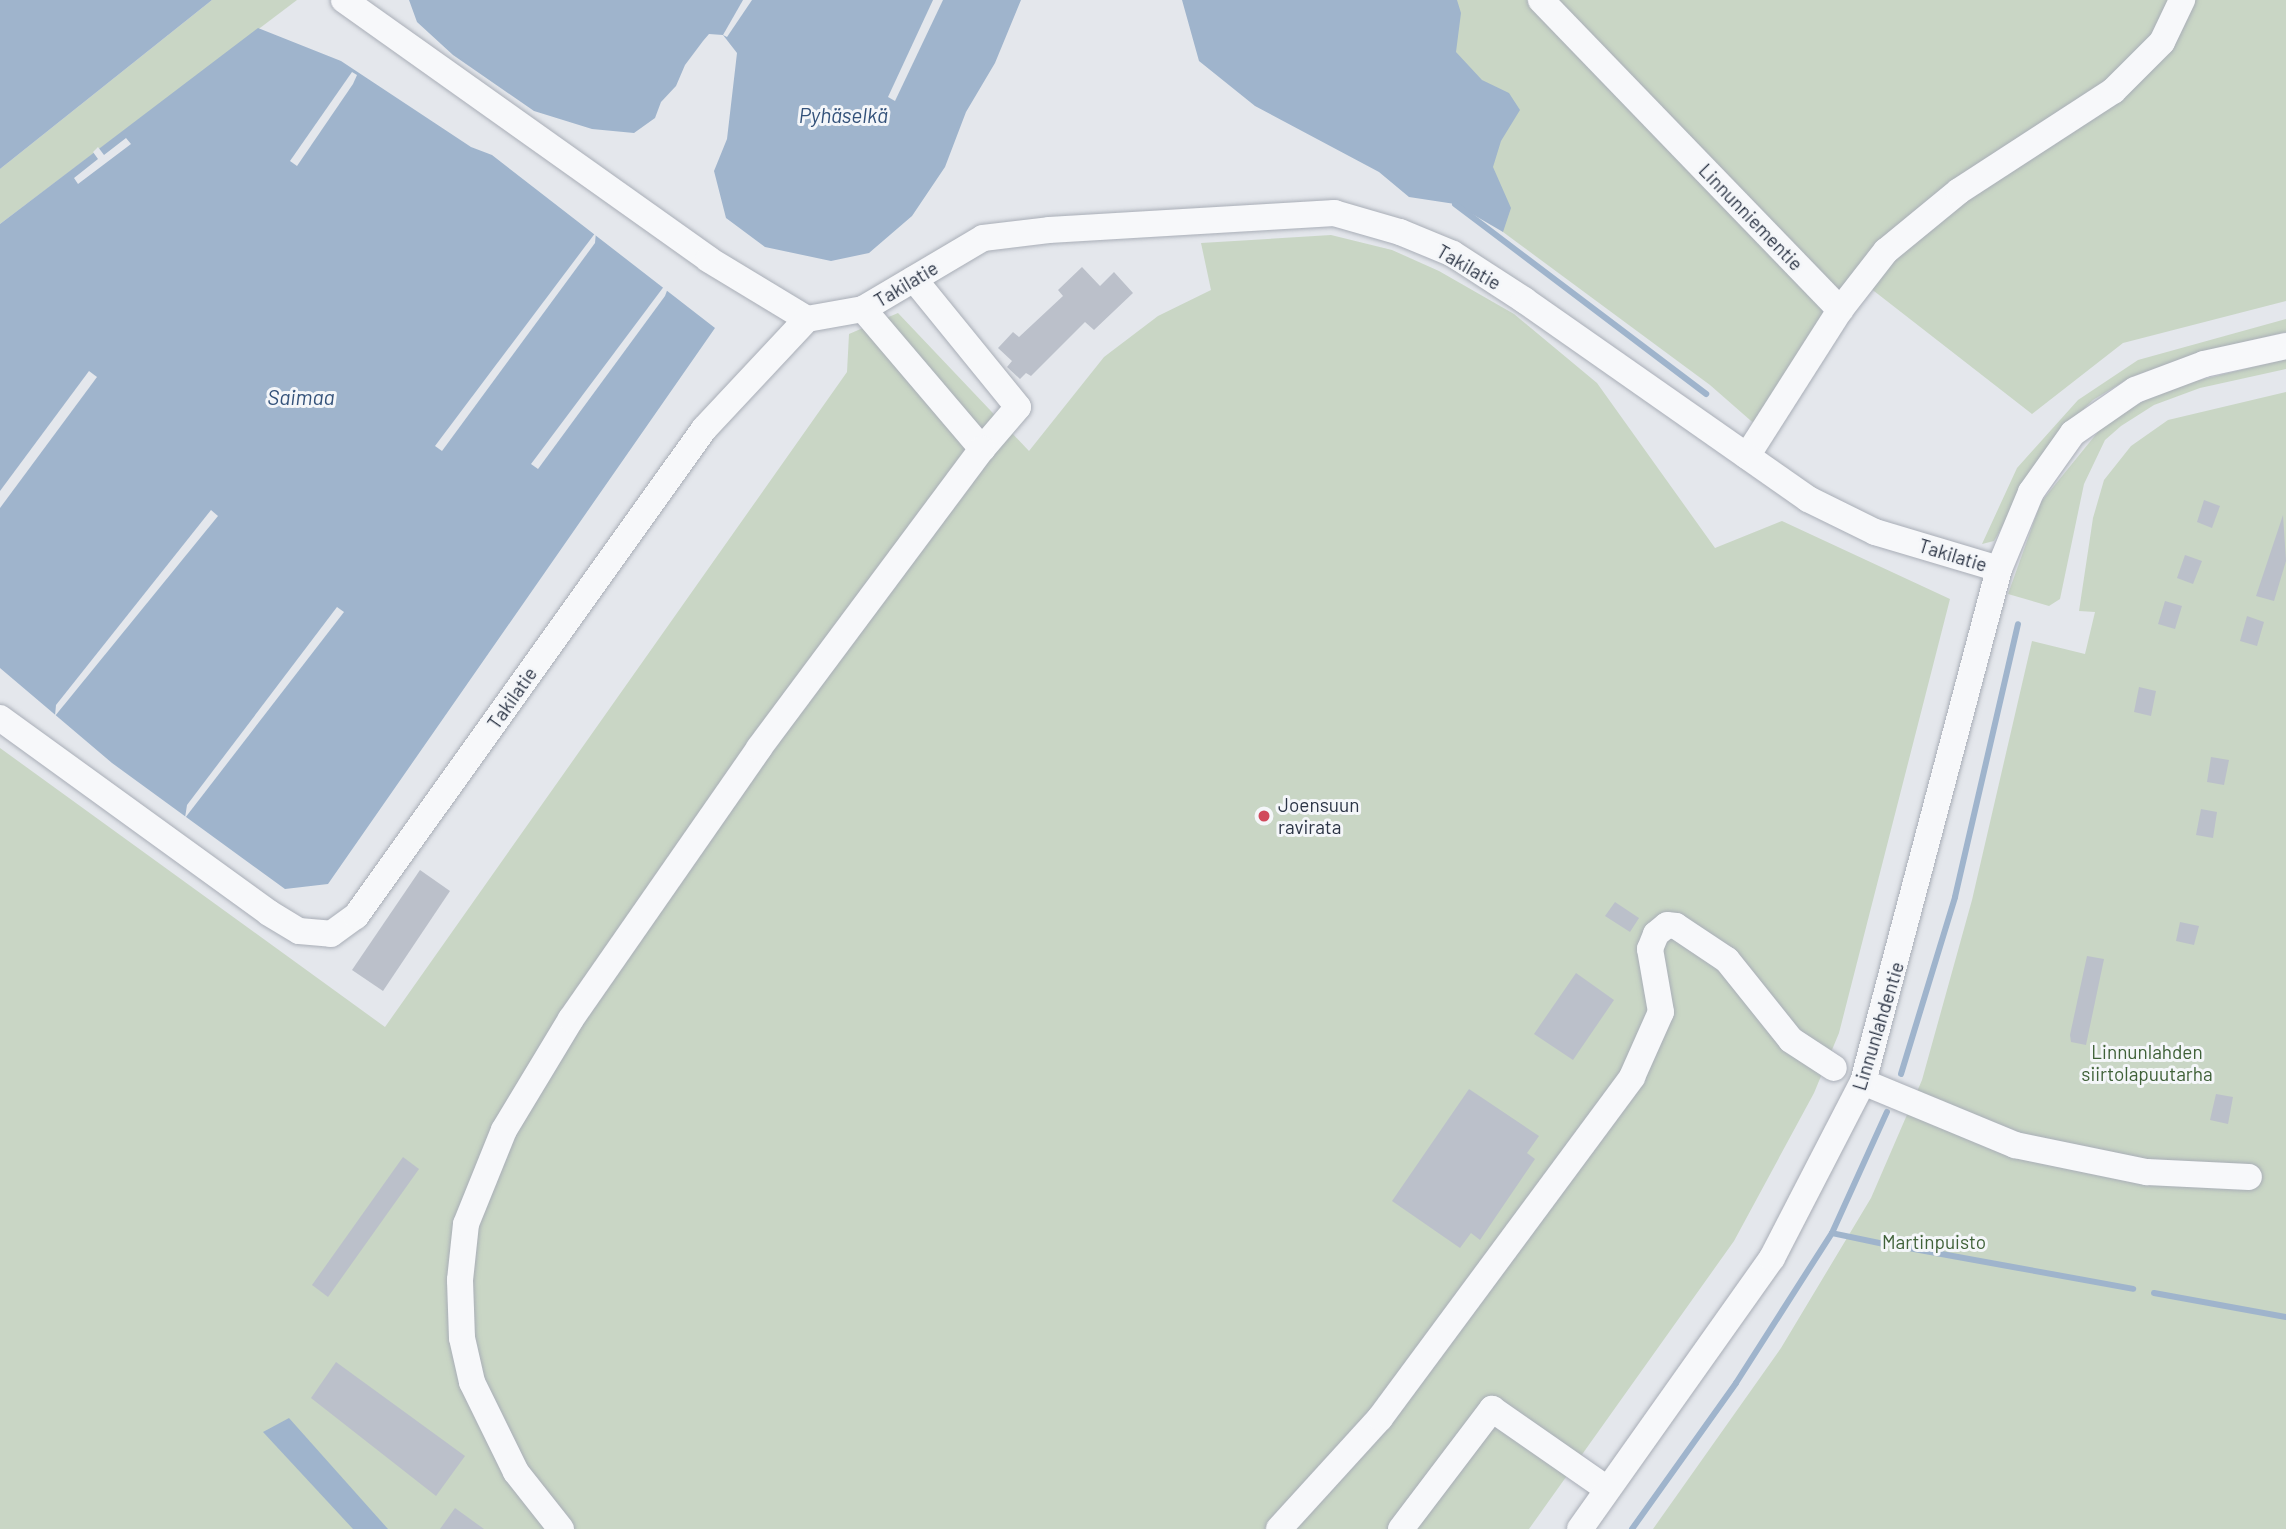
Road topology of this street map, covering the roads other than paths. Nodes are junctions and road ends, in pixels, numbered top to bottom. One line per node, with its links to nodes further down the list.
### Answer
1 (344, 0): 7 (street)
2 (1541, 0): 6 (street, Linnunniementie)
3 (2182, 0): 6 (street)
4 (914, 279): 5 (street, Takilatie); 9 (street); 10 (street, Takilatie)
5 (863, 309): 7 (street, Takilatie); 9 (street)
6 (1840, 310): 10 (street)
7 (807, 319): 12 (street, Takilatie)
8 (2286, 346): 11 (street, Linnunlahdentie)
9 (982, 449): 17 (street)
10 (1747, 456): 11 (street, Takilatie)
11 (1999, 569): 14 (street, Linnunlahdentie)
12 (0, 718)
13 (1834, 1068): 18 (street)
14 (1863, 1082): 15 (street); 16 (street, Linnunlahdentie)
15 (2249, 1177)
16 (1607, 1489): 19 (street); 20 (street, Linnunlahdentie)
17 (561, 1529)
18 (1279, 1529)
19 (1401, 1529)
20 (1580, 1529)

